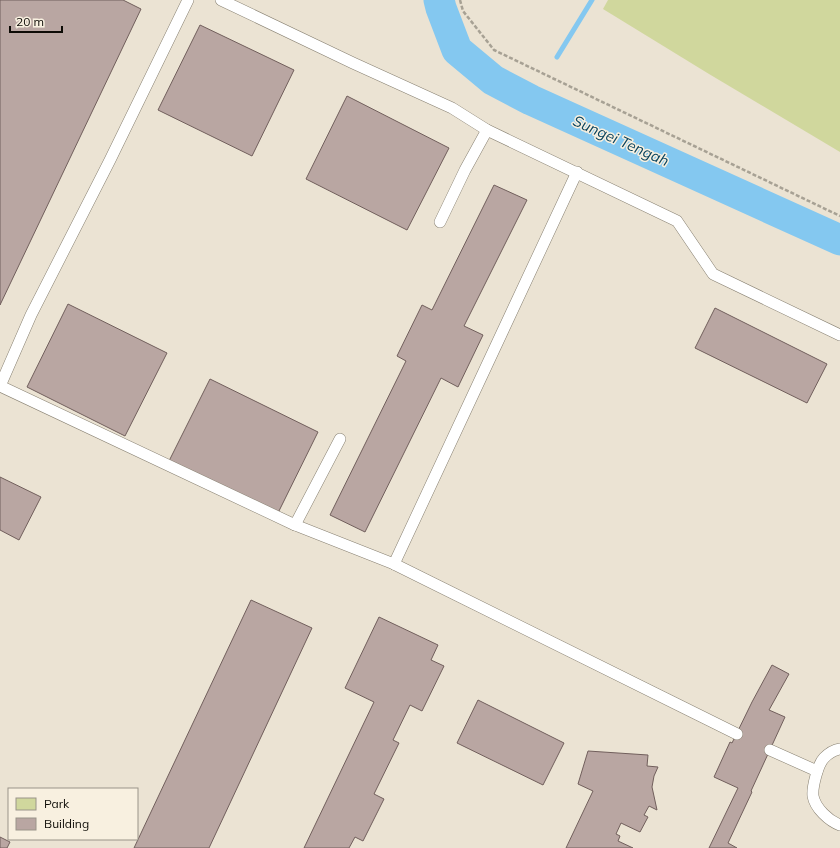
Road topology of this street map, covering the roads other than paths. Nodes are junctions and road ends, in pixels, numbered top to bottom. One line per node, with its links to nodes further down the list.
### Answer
1 (188, 0): 7 (lane)
2 (221, 0): 3 (lane)
3 (487, 130): 4 (lane); 5 (lane)
4 (577, 172): 6 (lane); 10 (lane)
5 (440, 222)
6 (840, 335)
7 (0, 386): 9 (lane)
8 (340, 439): 9 (lane)
9 (295, 525): 10 (lane)
10 (394, 564): 11 (lane)
11 (737, 734)
12 (840, 749): 14 (lane)
13 (770, 750): 14 (lane)
14 (818, 771): 15 (lane)
15 (840, 825)

